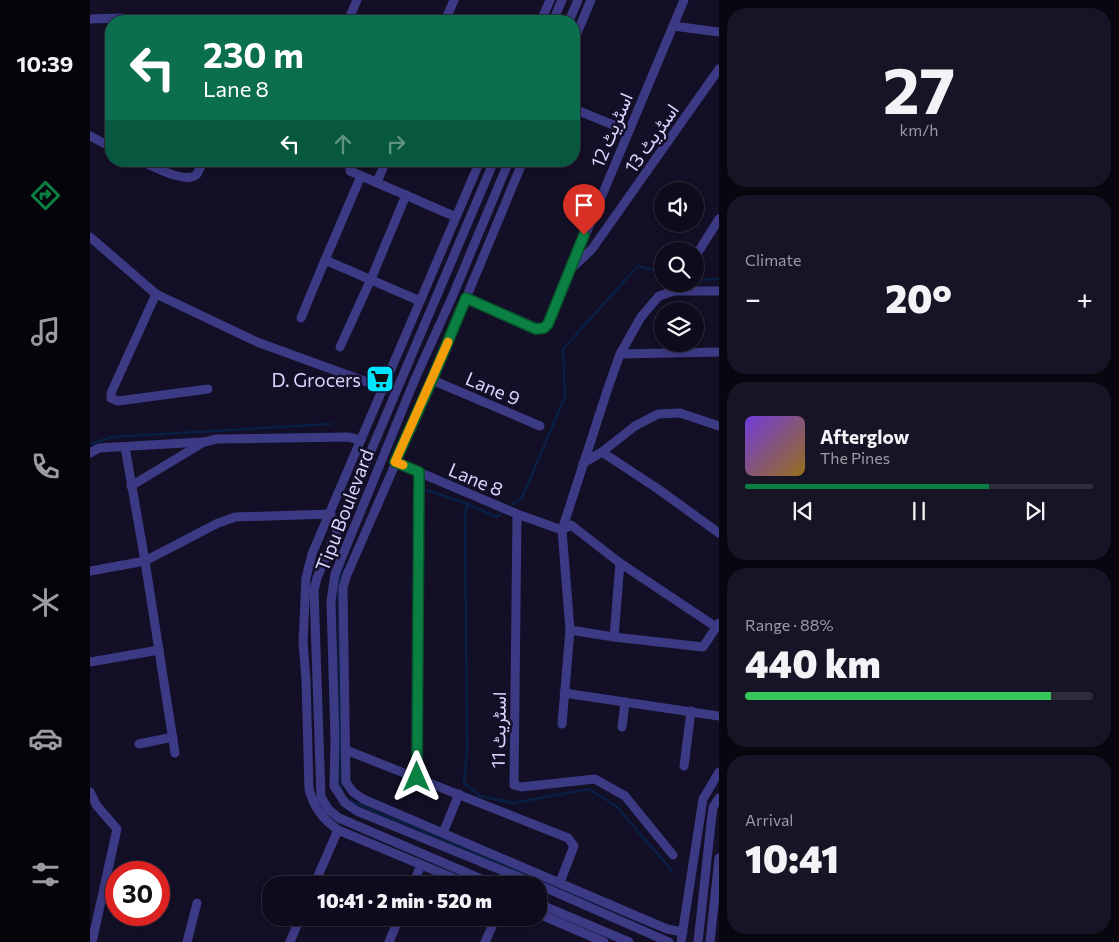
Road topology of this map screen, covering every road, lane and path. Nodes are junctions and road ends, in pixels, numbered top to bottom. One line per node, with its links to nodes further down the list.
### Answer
1 (357, 0): 8 (street)
2 (454, 0): 9 (street)
3 (550, 0): 10 (street)
4 (562, 0): 11 (street)
5 (578, 0): 12 (street)
6 (590, 0): 15 (street)
7 (684, 0): 16 (street, اسٹریٹ 12)
8 (351, 15)
9 (448, 15)
10 (543, 15)
11 (556, 15)
12 (572, 15)
13 (90, 19): 14 (street)
14 (105, 19)
15 (580, 25)
16 (673, 26): 17 (street); 20 (street, اسٹریٹ 12)
17 (719, 32)
18 (719, 70): 41 (street, اسٹریٹ 13)
19 (580, 111): 20 (street)
20 (628, 131): 41 (street, اسٹریٹ 12)
21 (90, 136): 22 (street)
22 (105, 144)
23 (155, 167): 24 (street)
24 (200, 167)
25 (349, 167): 31 (street)
26 (383, 167): 32 (street)
27 (477, 167): 36 (street)
28 (491, 167): 34 (street, Tipu Boulevard)
29 (506, 167): 35 (street, Tipu Boulevard)
30 (521, 167): 47 (street)
31 (361, 176): 32 (street); 40 (street)
32 (377, 182): 33 (street)
33 (406, 195): 36 (street); 42 (street)
34 (478, 199): 35 (street); 56 (street, Tipu Boulevard)
35 (490, 206): 73 (street, Tipu Boulevard)
36 (456, 216): 48 (street)
37 (719, 218): 39 (street)
38 (90, 237): 46 (street)
39 (704, 242)
40 (325, 260): 42 (street); 49 (street)
41 (570, 270): 47 (street, اسٹریٹ 12)
42 (371, 279): 48 (street); 50 (street)
43 (704, 290): 44 (street)
44 (719, 291)
45 (668, 292): 52 (street)
46 (156, 294): 54 (street); 55 (street)
47 (466, 298): 53 (street)
48 (420, 301): 54 (street)
49 (301, 318)
50 (340, 347)
51 (719, 352): 52 (street)
52 (620, 354): 65 (street)
53 (432, 380): 58 (street, Lane 9); 64 (street)
54 (383, 388): 56 (street); 59 (street)
55 (208, 389)
56 (394, 393): 71 (street, Tipu Boulevard)
57 (719, 425): 62 (street)
58 (540, 426)
59 (361, 440): 60 (street); 68 (street)
60 (204, 442): 61 (street); 67 (street)
61 (125, 447): 63 (street); 67 (street)
62 (602, 452): 65 (street); 72 (street)
63 (90, 453)
64 (395, 462): 66 (street, Lane 8); 74 (street)
65 (583, 463): 70 (street)
66 (419, 472): 69 (street, Lane 8); 95 (street)
67 (131, 486): 75 (street)
68 (331, 514): 75 (street); 100 (street)
69 (517, 514): 70 (street, Lane 8); 102 (street, اسٹریٹ 11)
70 (562, 530): 76 (street, Lane 8); 79 (street)
71 (337, 532): 73 (street); 105 (street, Tipu Boulevard)
72 (719, 533)
73 (349, 538): 74 (street); 111 (street, Tipu Boulevard)
74 (360, 543): 91 (street)
75 (146, 561): 77 (street); 81 (street)
76 (620, 563): 78 (street); 80 (street)
77 (90, 571)
78 (717, 625): 80 (street)
79 (570, 630): 80 (street); 83 (street)
80 (614, 637)
81 (160, 650): 82 (street); 89 (street)
82 (90, 662)
83 (564, 693): 84 (street); 87 (street)
84 (625, 702): 85 (street); 88 (street)
85 (690, 711): 86 (street); 93 (street)
86 (719, 716)
87 (562, 724)
88 (622, 727)
89 (173, 737): 90 (street); 92 (street)
90 (138, 744)
91 (346, 750): 95 (street); 101 (street)
92 (176, 753)
93 (684, 766)
94 (719, 772): 120 (street)
95 (417, 777): 97 (street)
96 (90, 792): 123 (street)
97 (459, 794): 101 (street); 112 (street)
98 (719, 798): 99 (street)
99 (715, 822): 131 (street)
100 (338, 830): 104 (street); 106 (street)
101 (443, 833): 112 (street)
102 (672, 855)
103 (719, 858): 132 (street)
104 (422, 865): 107 (street); 108 (street)
105 (462, 871): 109 (street); 110 (street, Tipu Boulevard)
106 (318, 876)
107 (417, 876)
108 (448, 876)
109 (460, 876)
110 (474, 876)
111 (516, 876)
112 (560, 882): 120 (street)
113 (547, 889): 129 (street, Tipu Boulevard)
114 (197, 903): 124 (street)
115 (547, 907): 122 (street)
116 (547, 918): 121 (street)
117 (297, 926): 125 (street)
118 (396, 926): 126 (street)
119 (492, 926): 127 (street)
120 (683, 932): 130 (street)
121 (583, 938): 128 (street)
122 (624, 941)
123 (92, 942)
124 (187, 942)
125 (290, 942)
126 (389, 942)
127 (485, 942)
128 (604, 942)
129 (669, 942)
130 (681, 942)
131 (698, 942)
132 (710, 942)

